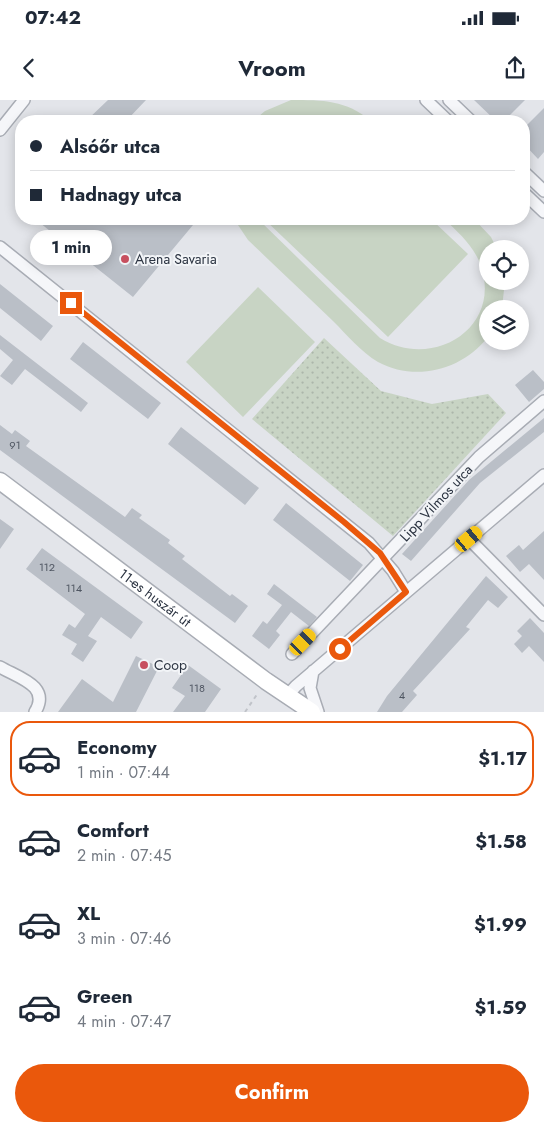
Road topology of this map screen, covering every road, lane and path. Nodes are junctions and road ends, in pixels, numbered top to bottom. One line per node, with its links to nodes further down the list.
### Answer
1 (24, 100): 6 (street)
2 (426, 100): 4 (street)
3 (449, 100): 5 (street)
4 (442, 115)
5 (465, 115)
6 (0, 130)
7 (530, 178): 8 (street)
8 (544, 191)
9 (530, 198): 10 (street)
10 (544, 212)
11 (0, 247): 16 (street)
12 (544, 401): 16 (street, Lipp Vilmos utca)
13 (544, 475): 15 (street)
14 (0, 481): 22 (main road, 11-es huszár út)
15 (469, 539): 17 (street); 18 (street)
16 (384, 558): 17 (street); 19 (street, Lipp Vilmos utca)
17 (406, 592): 21 (street)
18 (544, 615)
19 (292, 654)
20 (0, 667): 24 (street)
21 (313, 671): 23 (street); 27 (street)
22 (266, 681): 23 (main road, 11-es huszár út); 25 (path)
23 (288, 696): 26 (main road, 11-es huszár út)
24 (35, 712)
25 (245, 712)
26 (312, 712)
27 (318, 712)

